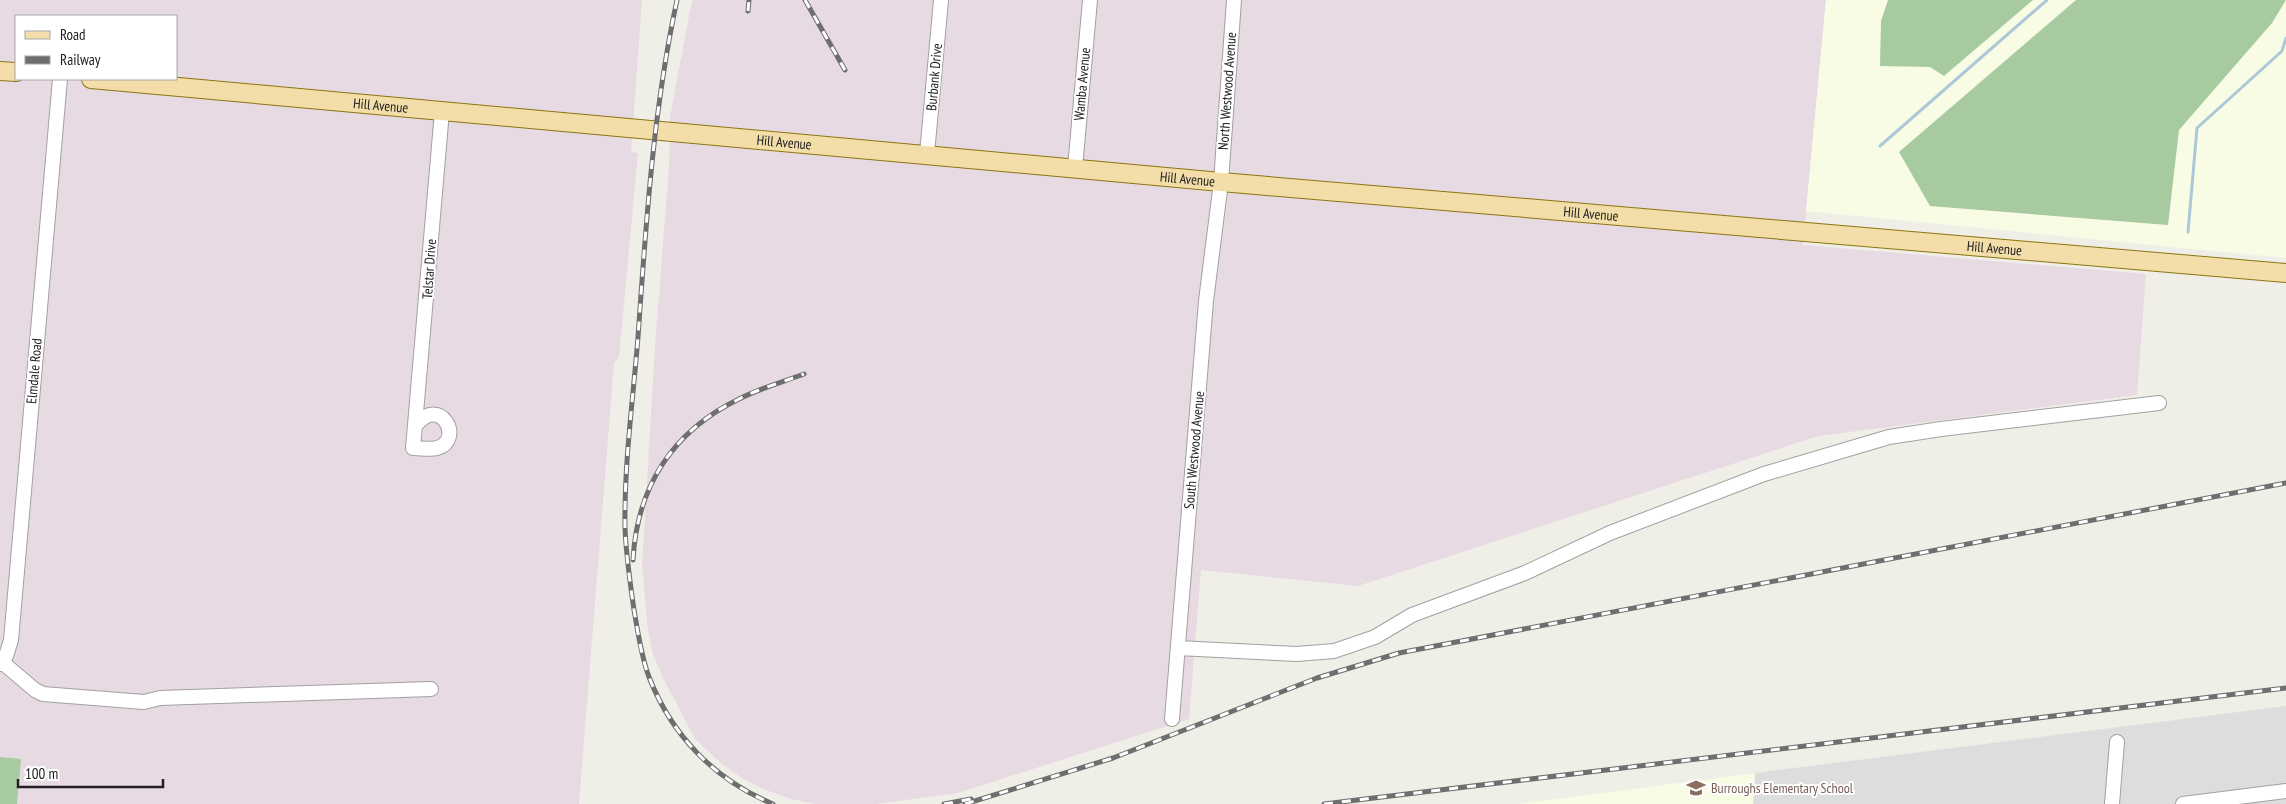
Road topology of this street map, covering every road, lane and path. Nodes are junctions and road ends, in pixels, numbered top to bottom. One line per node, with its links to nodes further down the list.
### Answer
1 (941, 0): 9 (street, Burbank Drive)
2 (1090, 0): 10 (street, Wamba Avenue)
3 (1234, 0): 11 (street, North Westwood Avenue)
4 (0, 71): 5 (main road)
5 (15, 72)
6 (60, 80): 16 (street, Elmdale Road)
7 (102, 80): 8 (main road, Hill Avenue)
8 (442, 111): 9 (main road, Hill Avenue); 14 (street, Telstar Drive)
9 (927, 154): 10 (main road, Hill Avenue)
10 (1075, 168): 11 (main road, Hill Avenue)
11 (1221, 182): 12 (main road, Hill Avenue); 15 (street, South Westwood Avenue)
12 (2286, 273)
13 (2159, 403): 15 (street)
14 (415, 426)
15 (1178, 648): 18 (street, South Westwood Avenue)
16 (1, 663): 17 (street)
17 (431, 689)
18 (1172, 718)
19 (2117, 742): 21 (street)
20 (2286, 791): 22 (street)
21 (2112, 804)
22 (2183, 804)

